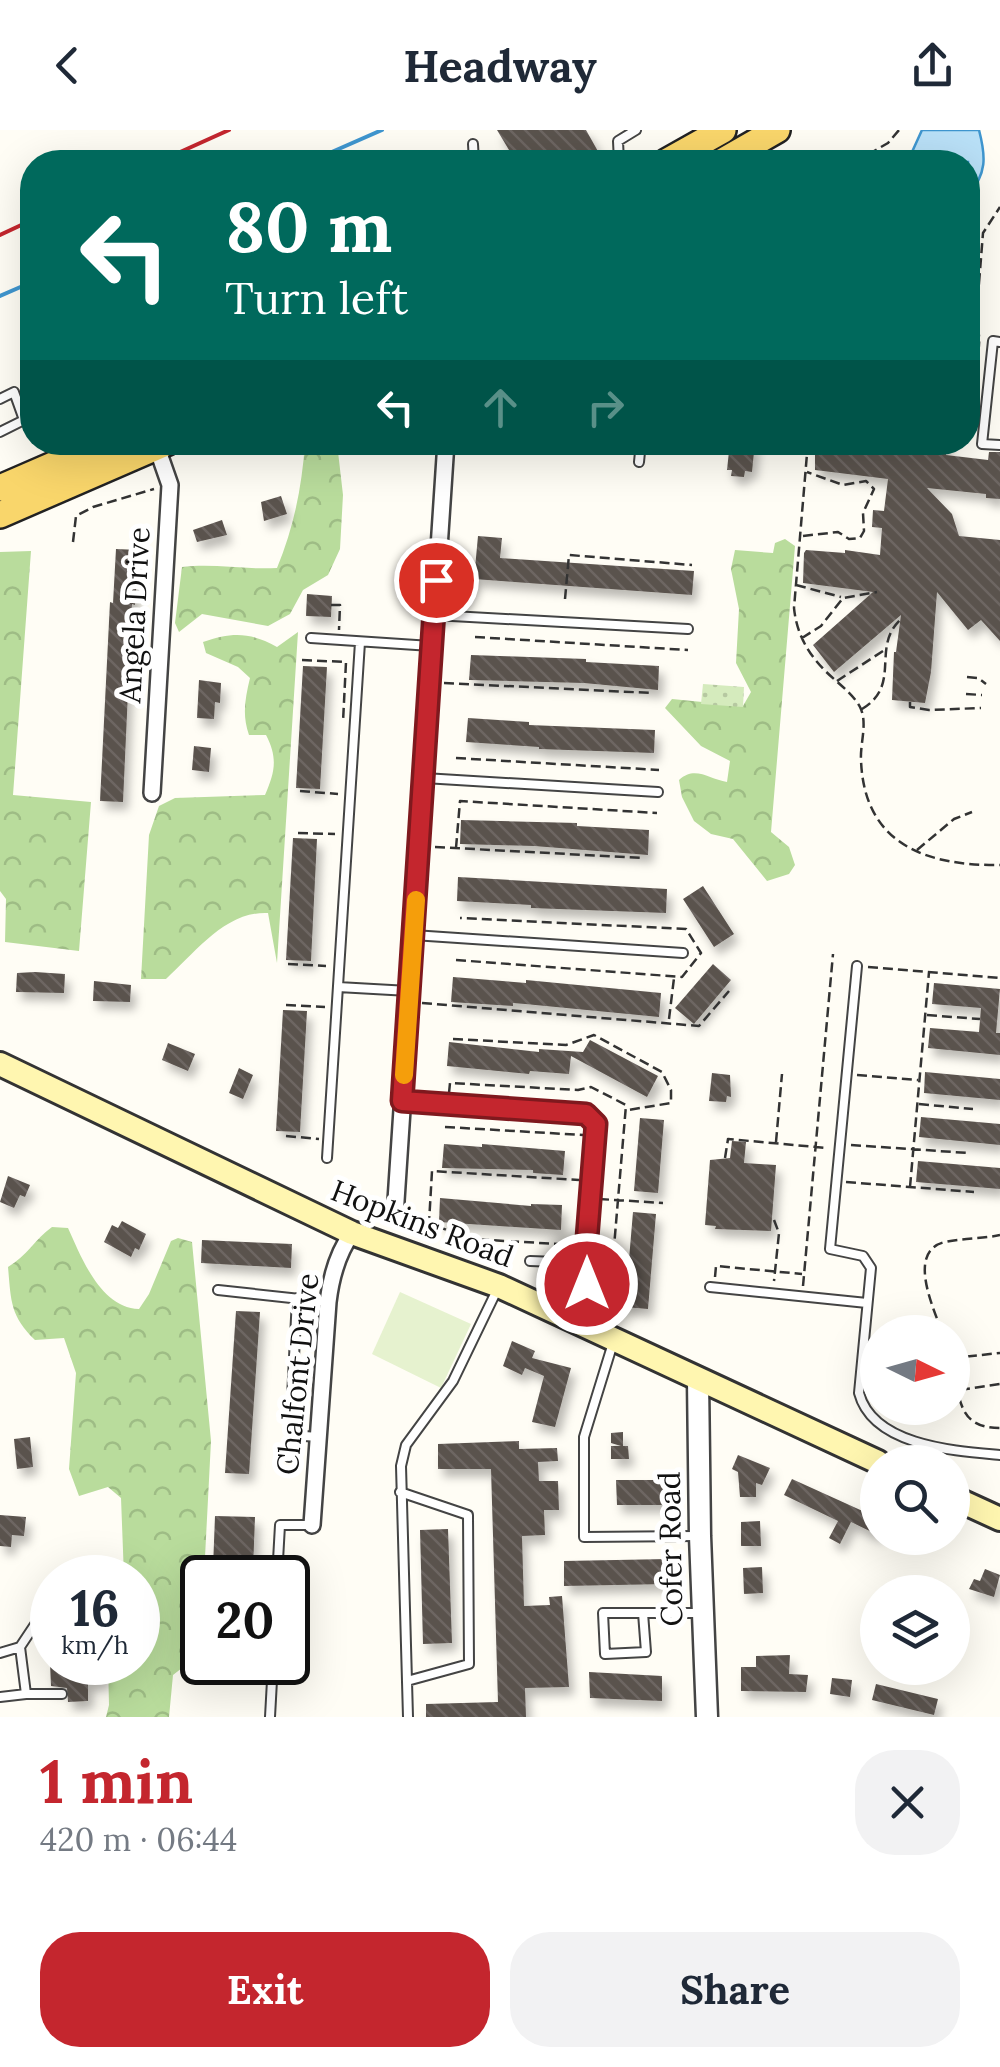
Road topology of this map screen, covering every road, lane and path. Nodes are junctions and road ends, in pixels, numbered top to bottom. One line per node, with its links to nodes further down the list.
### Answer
1 (636, 130): 7 (lane)
2 (723, 130): 8 (main road)
3 (777, 130): 9 (main road)
4 (899, 130): 10 (path)
5 (473, 144): 6 (lane)
6 (473, 150)
7 (618, 150)
8 (687, 150)
9 (742, 150)
10 (876, 150)
11 (1000, 208): 12 (path)
12 (980, 266)
13 (1000, 342): 16 (lane)
14 (0, 398): 15 (lane)
15 (20, 409)
16 (1000, 445)
17 (76, 455): 26 (main road)
18 (136, 455): 27 (main road)
19 (163, 455): 25 (street, Angela Drive)
20 (445, 455): 36 (street)
21 (640, 455): 23 (lane)
22 (807, 455): 24 (path)
23 (639, 462)
24 (806, 472): 28 (path); 28 (path)
25 (170, 486): 29 (path); 64 (street, Angela Drive)
26 (0, 488)
27 (0, 516)
28 (800, 536): 31 (path)
29 (73, 542)
30 (692, 565): 34 (path)
31 (796, 585): 33 (path); 42 (path)
32 (876, 592): 33 (path)
33 (843, 598): 42 (path)
34 (565, 599)
35 (332, 605): 39 (path)
36 (434, 615): 38 (lane); 44 (street)
37 (900, 620): 46 (path)
38 (688, 629)
39 (338, 630)
40 (475, 636): 45 (path)
41 (311, 638): 43 (lane)
42 (802, 638): 49 (path)
43 (360, 642): 44 (lane); 84 (lane)
44 (432, 646): 61 (street)
45 (687, 650)
46 (884, 650): 49 (path); 57 (path)
47 (302, 660): 58 (path)
48 (968, 676): 51 (path)
49 (836, 681): 57 (path)
50 (442, 683): 52 (path)
51 (986, 684)
52 (652, 693)
53 (966, 694): 54 (path)
54 (982, 695)
55 (910, 702): 56 (path)
56 (980, 708)
57 (862, 709): 72 (path)
58 (342, 737)
59 (460, 758): 60 (path)
60 (659, 770)
61 (424, 778): 63 (lane); 75 (street)
62 (300, 792): 65 (path)
63 (658, 792)
64 (152, 793)
65 (338, 804)
66 (972, 812): 72 (path)
67 (656, 813): 71 (path)
68 (298, 832): 69 (path)
69 (337, 834)
70 (430, 846): 71 (path)
71 (456, 848): 73 (path)
72 (916, 851): 74 (path)
73 (643, 858)
74 (1000, 865)
75 (413, 935): 76 (lane); 86 (street)
76 (683, 953)
77 (832, 954): 109 (path)
78 (290, 964): 79 (path)
79 (328, 966)
80 (857, 966): 81 (path); 138 (lane)
81 (930, 972): 83 (path); 90 (path)
82 (674, 976): 92 (path)
83 (1000, 978)
84 (338, 987): 86 (lane); 113 (lane)
85 (729, 991): 92 (path)
86 (410, 992): 99 (street)
87 (423, 1003): 92 (path)
88 (288, 1005): 89 (path)
89 (326, 1007)
90 (926, 1014): 91 (path); 97 (path)
91 (980, 1019)
92 (669, 1022)
93 (453, 1039): 102 (path)
94 (0, 1064): 124 (main road, Hopkins Road)
95 (782, 1074): 107 (path)
96 (858, 1075): 97 (path)
97 (920, 1080): 100 (path)
98 (449, 1097): 102 (path)
99 (402, 1101): 122 (street); 128 (lane)
100 (918, 1104): 101 (path); 111 (path)
101 (973, 1108)
102 (626, 1111): 120 (path)
103 (446, 1126): 104 (path)
104 (583, 1135)
105 (286, 1136): 106 (path)
106 (320, 1139)
107 (776, 1143): 109 (path); 114 (path)
108 (852, 1146): 111 (path)
109 (815, 1147): 110 (path); 130 (path)
110 (828, 1148)
111 (914, 1150): 112 (path); 117 (path)
112 (968, 1153)
113 (327, 1158)
114 (725, 1158)
115 (580, 1180): 126 (path)
116 (848, 1182): 117 (path)
117 (910, 1187): 118 (path)
118 (974, 1192)
119 (599, 1198): 120 (path)
120 (618, 1200): 121 (path); 139 (path)
121 (662, 1203)
122 (395, 1216)
123 (774, 1220): 130 (path)
124 (352, 1233): 133 (main road, Hopkins Road); 137 (street, Chalfont Drive)
125 (1000, 1235): 140 (path)
126 (559, 1245)
127 (530, 1261): 128 (lane)
128 (585, 1263): 131 (lane)
129 (716, 1268): 130 (path)
130 (775, 1272): 132 (path)
131 (587, 1284)
132 (774, 1284)
133 (499, 1286): 141 (main road, Hopkins Road); 154 (lane)
134 (710, 1287): 138 (lane)
135 (218, 1290): 136 (lane)
136 (298, 1298): 137 (lane); 149 (lane)
137 (328, 1302): 150 (street, Chalfont Drive)
138 (867, 1303): 152 (lane)
139 (609, 1306)
140 (937, 1315)
141 (614, 1338): 144 (main road, Hopkins Road); 158 (lane)
142 (1000, 1353): 143 (path)
143 (970, 1356)
144 (698, 1380): 151 (main road, Hopkins Road); 158 (street, Cofer Road)
145 (1000, 1384): 146 (path)
146 (970, 1388)
147 (970, 1420): 148 (path)
148 (1000, 1428)
149 (291, 1435): 150 (lane); 153 (lane)
150 (318, 1438): 157 (street, Chalfont Drive)
151 (860, 1454)
152 (1000, 1456)
153 (289, 1457)
154 (400, 1492): 165 (lane); 165 (lane)
155 (970, 1505): 156 (main road)
156 (1000, 1518)
157 (312, 1525): 159 (lane)
158 (700, 1536): 160 (street, Cofer Road)
159 (278, 1555)
160 (702, 1612): 161 (lane); 172 (street, Cofer Road)
161 (643, 1613): 161 (lane)
162 (30, 1633): 163 (lane)
163 (20, 1647): 164 (lane); 167 (lane)
164 (0, 1652)
165 (407, 1682): 171 (lane)
166 (272, 1685): 170 (lane)
167 (26, 1694): 168 (lane); 169 (lane)
168 (62, 1694)
169 (0, 1697)
170 (270, 1717)
171 (408, 1717)
172 (707, 1717)

